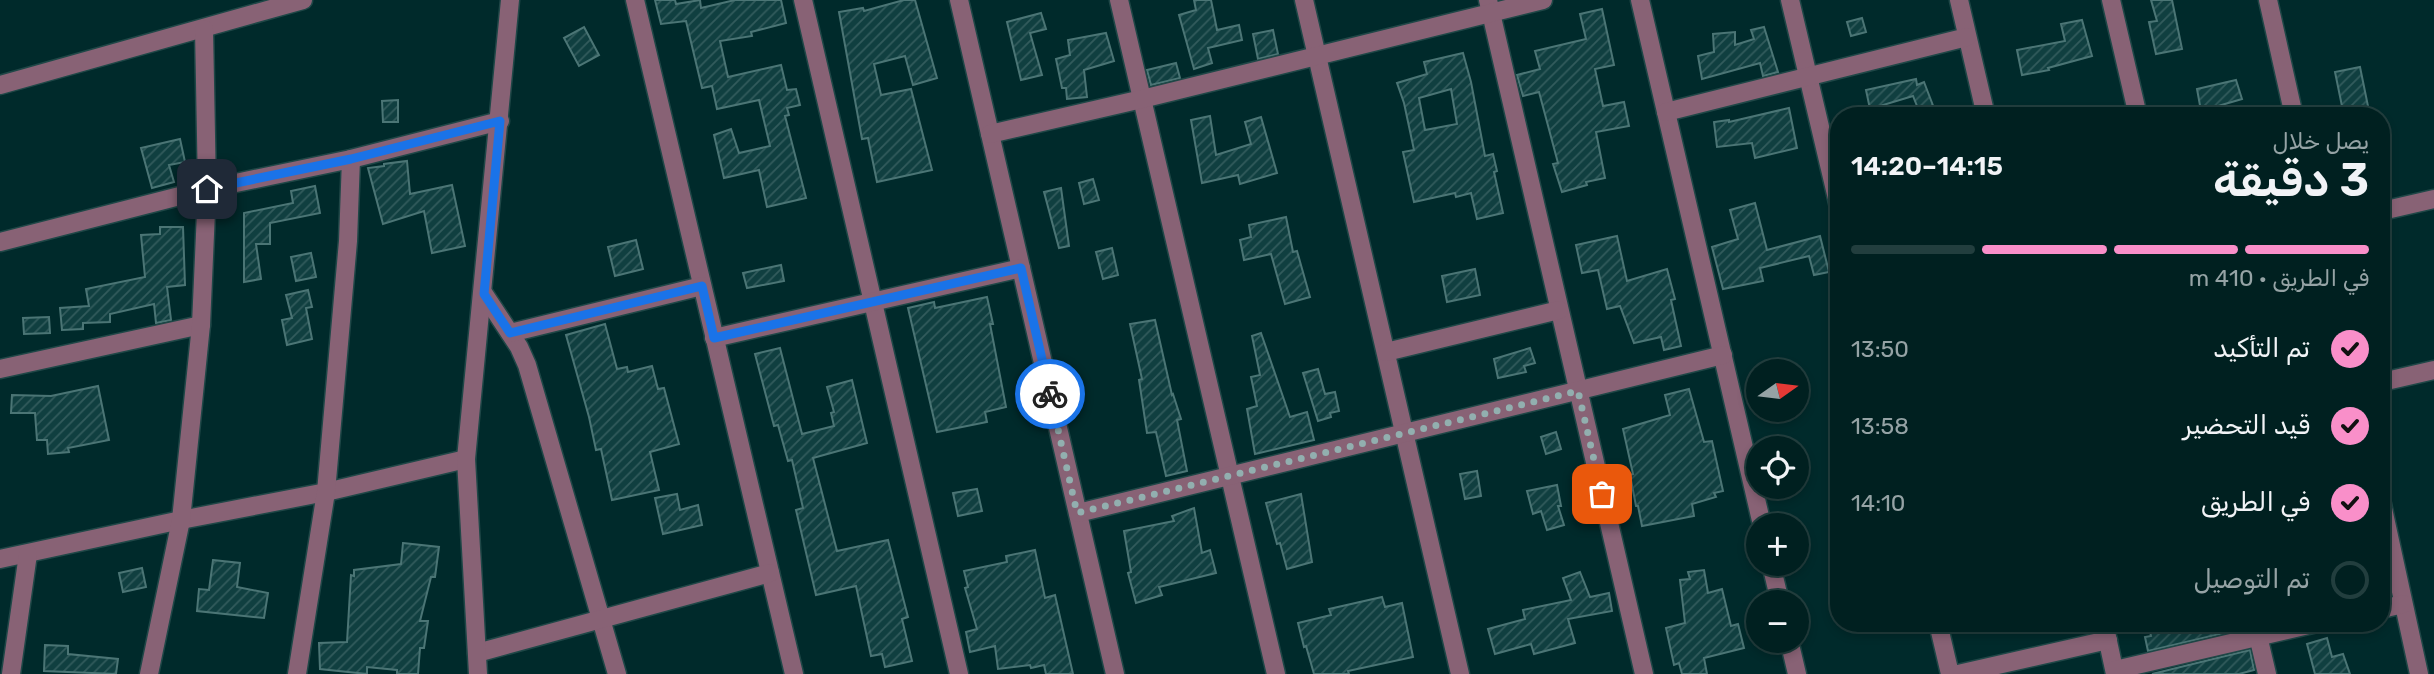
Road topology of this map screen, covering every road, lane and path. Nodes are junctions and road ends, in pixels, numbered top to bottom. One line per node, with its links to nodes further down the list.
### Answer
1 (303, 0): 15 (street)
2 (510, 0): 25 (street)
3 (635, 0): 34 (street)
4 (803, 0): 36 (street)
5 (959, 0): 26 (street)
6 (1119, 0): 20 (street)
7 (1304, 0): 17 (street)
8 (1543, 0): 14 (street)
9 (1640, 0): 24 (street)
10 (1790, 0): 18 (street)
11 (1959, 0): 16 (street)
12 (2112, 0): 22 (street)
13 (2268, 0): 23 (street)
14 (1489, 6): 17 (street); 37 (street)
15 (204, 29): 19 (street); 29 (street)
16 (1967, 37): 18 (street); 21 (street)
17 (1316, 55): 20 (street); 41 (street)
18 (1808, 78): 24 (street); 28 (street)
19 (0, 85)
20 (1142, 99): 26 (street); 49 (street)
21 (1984, 107)
22 (2136, 107)
23 (2292, 107)
24 (1666, 111): 42 (street)
25 (500, 121): 27 (street); 35 (street)
26 (989, 134): 33 (street)
27 (351, 159): 29 (street); 50 (street)
28 (1830, 170)
29 (207, 189): 32 (street); 38 (street)
30 (2434, 199): 31 (street)
31 (2390, 209)
32 (0, 242)
33 (1021, 268): 36 (street); 51 (street)
34 (702, 286): 39 (street); 40 (street)
35 (484, 294): 39 (street); 48 (street)
36 (873, 302): 40 (street); 75 (street)
37 (1559, 310): 41 (street); 46 (street)
38 (201, 325): 43 (street); 53 (street)
39 (510, 333): 60 (street)
40 (714, 338): 57 (street)
41 (1386, 352): 47 (street)
42 (1723, 355): 46 (street); 52 (street)
43 (0, 369)
44 (2434, 370): 45 (street)
45 (2390, 380)
46 (1578, 391): 47 (street); 79 (street)
47 (1406, 433): 49 (street); 78 (street)
48 (466, 459): 50 (street); 66 (street)
49 (1230, 476): 51 (street); 77 (street)
50 (326, 492): 53 (street); 71 (street)
51 (1077, 513): 76 (street)
52 (1759, 513)
53 (181, 520): 55 (street); 70 (street)
54 (2390, 543): 58 (street)
55 (28, 554): 56 (street); 69 (street)
56 (0, 559)
57 (770, 573): 60 (street); 74 (street)
58 (2403, 604): 59 (street); 84 (street)
59 (2390, 607)
60 (601, 621): 66 (street); 73 (street)
61 (1940, 632): 81 (street)
62 (2103, 632): 82 (street)
63 (2106, 632): 68 (street)
64 (2247, 632): 68 (street)
65 (2258, 632): 83 (street)
66 (477, 653): 72 (street)
67 (1792, 653): 80 (street)
68 (2115, 672)
69 (11, 674)
70 (149, 674)
71 (297, 674)
72 (478, 674)
73 (617, 674)
74 (794, 674)
75 (959, 674)
76 (1115, 674)
77 (1276, 674)
78 (1460, 674)
79 (1644, 674)
80 (1797, 674)
81 (1950, 674)
82 (1958, 674)
83 (2267, 674)
84 (2419, 674)

